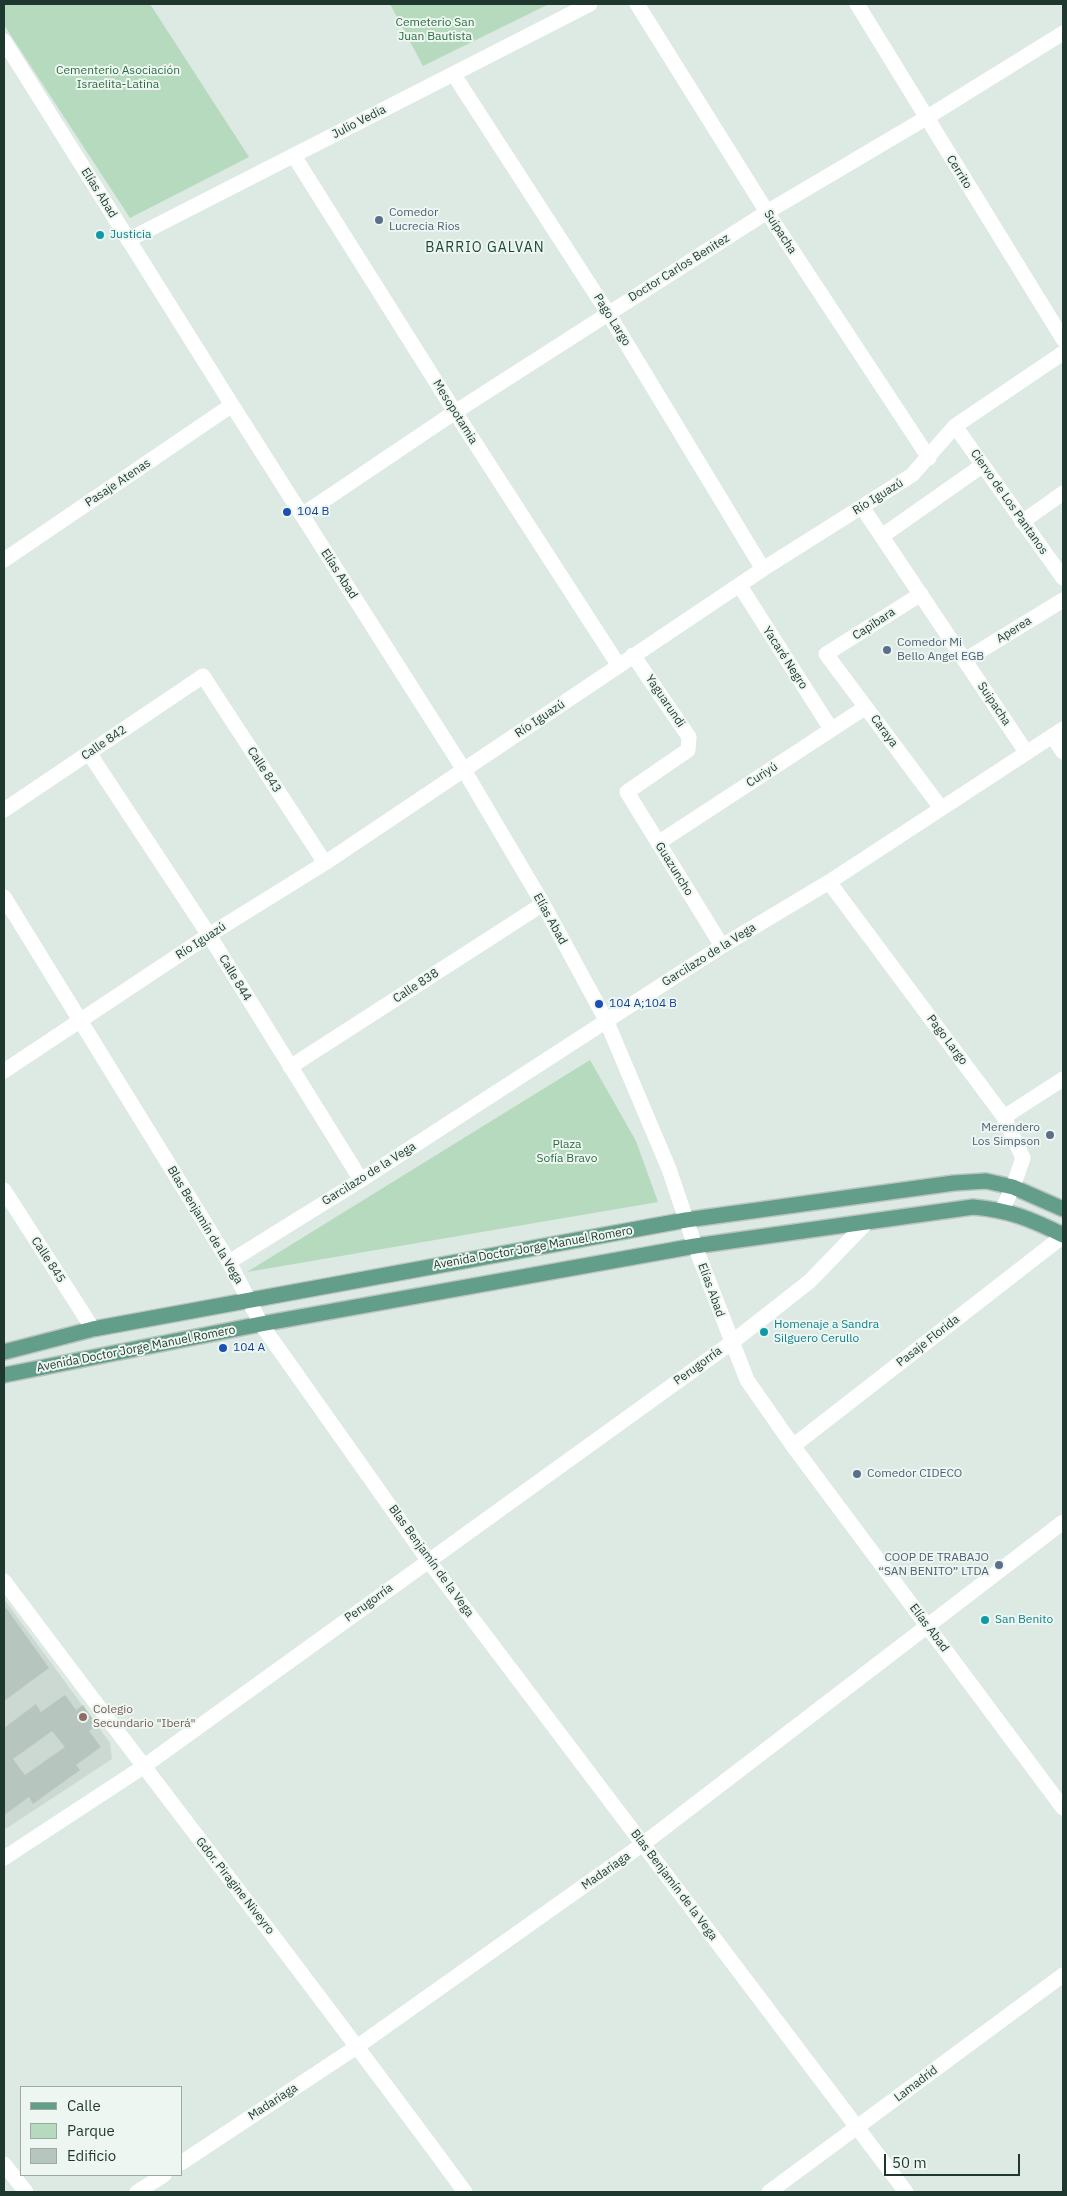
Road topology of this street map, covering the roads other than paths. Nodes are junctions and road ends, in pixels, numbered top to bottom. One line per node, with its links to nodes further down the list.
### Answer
1 (590, 4): 6 (street, Julio Vedia)
2 (637, 4): 9 (street, Suipacha)
3 (857, 4): 7 (street, Cerrito)
4 (1063, 34): 7 (street, Doctor Carlos Benitez)
5 (4, 41): 10 (street, Elías Abad)
6 (454, 74): 8 (street, Julio Vedia); 11 (street, Pago Largo)
7 (926, 118): 9 (street, Doctor Carlos Benitez); 12 (street, Cerrito)
8 (294, 156): 10 (street, Julio Vedia); 15 (street, Mesopotamia)
9 (767, 212): 11 (street, Doctor Carlos Benitez); 17 (street, Suipacha)
10 (128, 240): 14 (street, Elías Abad)
11 (608, 312): 15 (street, Doctor Carlos Benitez); 25 (street, Pago Largo)
12 (1063, 339)
13 (1063, 352): 16 (street, Río Iguazú)
14 (232, 406): 21 (street, Elías Abad); 24 (street, Pasaje Atenas)
15 (454, 412): 21 (street, Doctor Carlos Benitez); 33 (street, Mesopotamia)
16 (955, 426): 17 (street, Río Iguazú); 18 (street, Ciervo de Los Pantanos)
17 (929, 458): 20 (street, Río Iguazú)
18 (982, 465): 22 (street, Ciervo de Los Pantanos); 23 (street)
19 (1063, 493): 22 (street)
20 (862, 507): 23 (street, Suipacha); 25 (street, Río Iguazú)
21 (302, 515): 41 (street, Elías Abad)
22 (1022, 522): 26 (street, Ciervo de Los Pantanos)
23 (882, 536): 28 (street, Suipacha)
24 (4, 560)
25 (763, 569): 27 (street, Río Iguazú)
26 (1063, 578)
27 (740, 586): 31 (street, Río Iguazú); 36 (street, Yacaré Negro)
28 (921, 594): 30 (street, Capibara); 32 (street, Suipacha)
29 (1063, 600): 32 (street, Aperea)
30 (826, 654): 35 (street, Caraya)
31 (633, 655): 33 (street, Río Iguazú); 42 (street, Yaguarundi)
32 (965, 660): 38 (street, Suipacha)
33 (619, 666): 41 (street, Río Iguazú)
34 (203, 676): 40 (street, Calle 842); 46 (street, Calle 843)
35 (866, 707): 36 (street, Curiyú); 43 (street, Caraya)
36 (831, 729): 45 (street, Curiyú)
37 (1057, 733): 38 (street, Garcilazo de la Vega); 39 (street)
38 (1026, 752): 43 (street, Garcilazo de la Vega)
39 (1063, 752)
40 (89, 753): 44 (street, Calle 842); 50 (street, Calle 844)
41 (464, 770): 46 (street, Río Iguazú); 49 (street, Elías Abad)
42 (627, 792): 45 (street, Guazuncho)
43 (941, 808): 47 (street, Garcilazo de la Vega)
44 (4, 810)
45 (658, 843): 51 (street, Guazuncho)
46 (325, 863): 50 (street, Río Iguazú)
47 (829, 882): 51 (street, Garcilazo de la Vega); 57 (street, Pago Largo)
48 (4, 897): 53 (street, Blas Benjamín de la Vega)
49 (543, 904): 52 (street, Elías Abad); 54 (street, Calle 838)
50 (209, 935): 53 (street, Río Iguazú); 54 (street, Calle 844)
51 (722, 946): 52 (street, Garcilazo de la Vega)
52 (606, 1020): 58 (street, Garcilazo de la Vega); 63 (street, Elías Abad)
53 (81, 1022): 55 (street, Río Iguazú); 67 (street, Blas Benjamín de la Vega)
54 (290, 1068): 58 (street, Calle 844)
55 (4, 1072)
56 (1063, 1079): 57 (street)
57 (1004, 1117): 59 (street, Pago Largo)
58 (361, 1180): 67 (street, Garcilazo de la Vega)
59 (1013, 1187): 61 (main road, Avenida Doctor Jorge Manuel Romero); 62 (street, Pago Largo); 63 (main road, Avenida Doctor Jorge Manuel Romero)
60 (4, 1190): 70 (street, Calle 845)
61 (1063, 1208)
62 (1002, 1210): 64 (main road, Avenida Doctor Jorge Manuel Romero); 65 (main road, Avenida Doctor Jorge Manuel Romero)
63 (686, 1220): 66 (street, Elías Abad); 68 (main road, Avenida Doctor Jorge Manuel Romero)
64 (867, 1222): 66 (main road, Avenida Doctor Jorge Manuel Romero); 71 (street, Perugorría)
65 (1063, 1235): 74 (street, Pasaje Florida)
66 (695, 1246): 69 (main road, Avenida Doctor Jorge Manuel Romero); 71 (street, Elías Abad)
67 (229, 1262): 68 (street, Blas Benjamín de la Vega)
68 (249, 1299): 69 (street, Blas Benjamín de la Vega); 70 (main road, Avenida Doctor Jorge Manuel Romero)
69 (262, 1324): 73 (main road, Avenida Doctor Jorge Manuel Romero); 76 (street, Blas Benjamín de la Vega)
70 (93, 1329): 72 (main road, Avenida Doctor Jorge Manuel Romero)
71 (731, 1343): 74 (street, Elías Abad); 76 (street, Perugorría)
72 (4, 1352)
73 (4, 1375)
74 (793, 1446): 78 (street, Elías Abad)
75 (1063, 1522): 78 (street, Madariaga)
76 (428, 1560): 79 (street, Perugorría); 81 (street, Blas Benjamín de la Vega)
77 (4, 1581): 79 (street, Gdor. Piragine Niveyro)
78 (927, 1624): 80 (street, Elías Abad); 81 (street, Madariaga)
79 (142, 1767): 82 (street, Perugorría); 84 (street, Gdor. Piragine Niveyro)
80 (1063, 1808)
81 (643, 1844): 84 (street, Madariaga); 85 (street, Blas Benjamín de la Vega)
82 (4, 1858)
83 (1063, 1975): 85 (street, Lamadrid)
84 (358, 2046): 86 (street, Madariaga); 91 (street, Gdor. Piragine Niveyro)
85 (857, 2128): 92 (street, Lamadrid); 93 (street, Blas Benjamín de la Vega)
86 (182, 2162)
87 (4, 2164): 89 (street)
88 (162, 2176): 90 (street)
89 (26, 2192)
90 (137, 2192)
91 (465, 2192)
92 (769, 2192)
93 (906, 2192)

